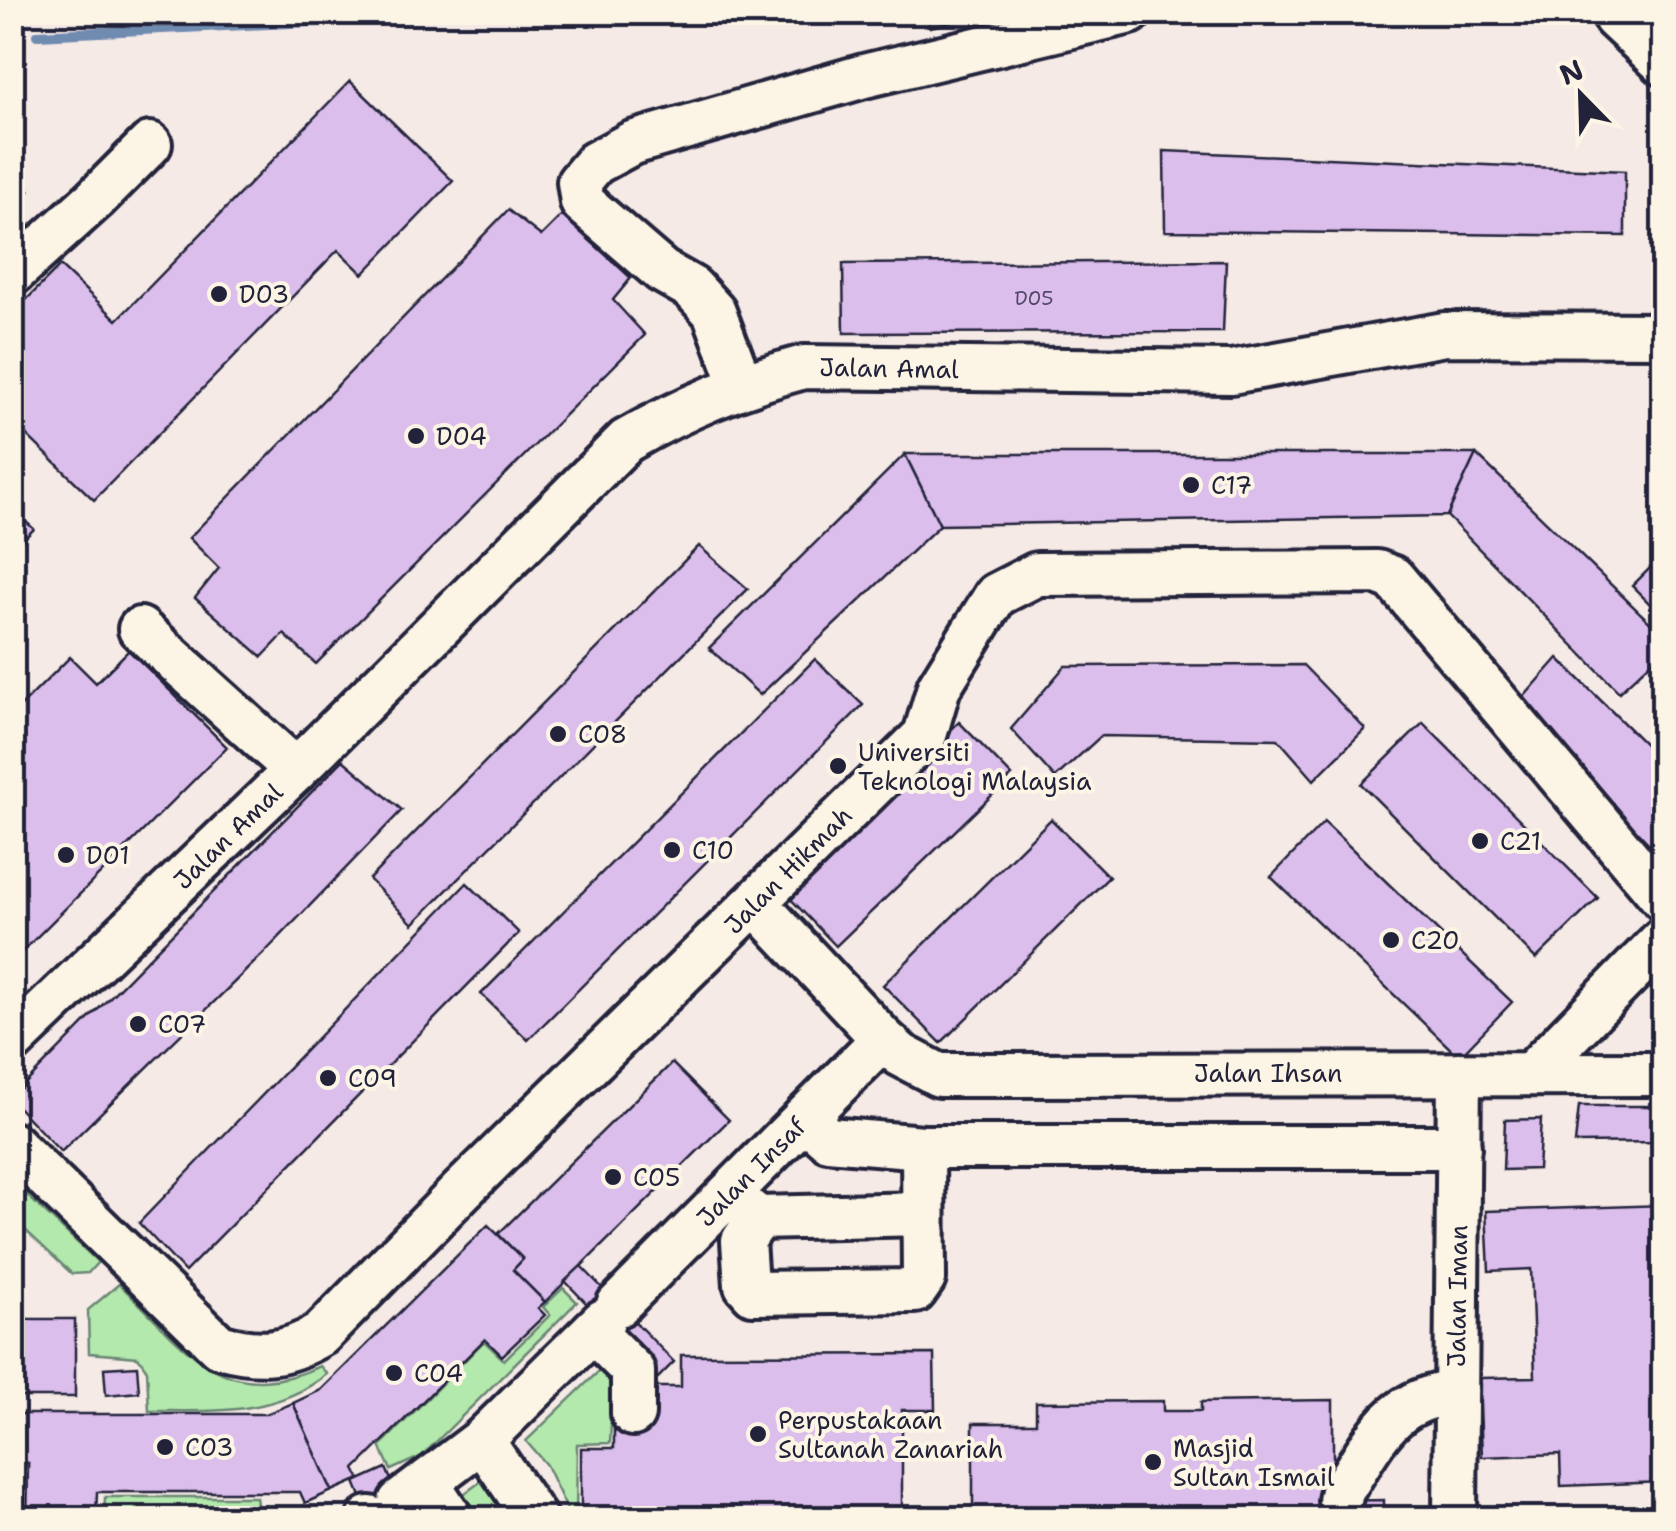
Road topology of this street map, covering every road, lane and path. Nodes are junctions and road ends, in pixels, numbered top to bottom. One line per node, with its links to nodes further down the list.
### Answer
1 (1130, 12): 7 (street)
2 (1615, 18): 3 (street)
3 (1664, 64)
4 (150, 144): 5 (street)
5 (12, 274)
6 (1664, 335): 7 (street, Jalan Amal)
7 (740, 384): 9 (street, Jalan Amal)
8 (140, 629): 9 (street)
9 (296, 770): 14 (street, Jalan Amal)
10 (1664, 900): 11 (street, Jalan Hikmah)
11 (755, 903): 13 (street, Jalan Ihsan); 19 (street, Jalan Hikmah)
12 (1664, 938): 16 (street)
13 (883, 1039): 15 (street, Jalan Ihsan); 18 (street, Jalan Insaf)
14 (12, 1042)
15 (1459, 1074): 16 (street, Jalan Ihsan); 21 (street, Jalan Iman)
16 (1532, 1074): 17 (street, Jalan Ihsan)
17 (1664, 1074)
18 (804, 1118): 20 (street); 22 (street, Jalan Insaf)
19 (12, 1144)
20 (923, 1147): 21 (street); 23 (street)
21 (1459, 1148): 25 (street, Jalan Iman)
22 (744, 1206): 23 (street); 23 (street); 24 (street, Jalan Insaf)
23 (924, 1214)
24 (604, 1319): 26 (street); 27 (street, Jalan Insaf)
25 (1456, 1392): 28 (street); 32 (street, Jalan Iman)
26 (633, 1414)
27 (482, 1440): 29 (street, Jalan Insaf); 31 (street)
28 (1340, 1500)
29 (392, 1505): 30 (street)
30 (452, 1518)
31 (536, 1518)
32 (1455, 1518)

